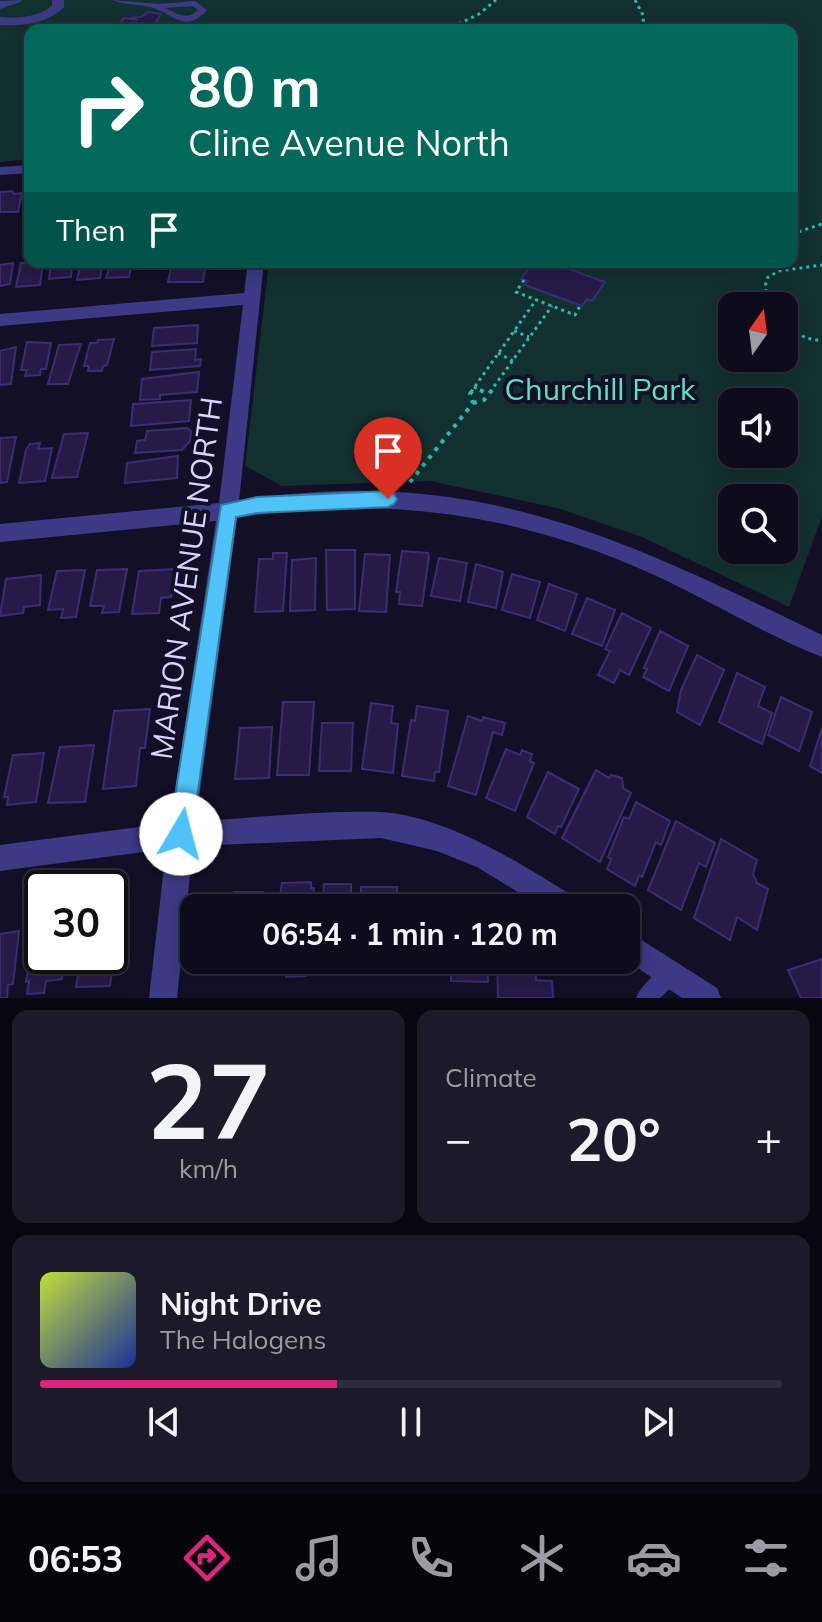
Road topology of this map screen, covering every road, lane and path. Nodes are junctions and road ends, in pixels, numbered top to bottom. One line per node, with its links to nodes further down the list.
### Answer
1 (16, 0): 6 (street)
2 (58, 0): 8 (street)
3 (116, 0): 7 (lane)
4 (496, 0): 9 (path)
5 (635, 0): 10 (path)
6 (0, 5)
7 (152, 5): 7 (lane)
8 (0, 21)
9 (458, 24)
10 (642, 24)
11 (24, 169): 12 (street)
12 (0, 171)
13 (821, 226): 14 (path)
14 (798, 232)
15 (822, 265): 18 (path)
16 (256, 268): 20 (street, MARION AVENUE NORTH)
17 (524, 280): 21 (path)
18 (766, 292)
19 (551, 295): 22 (path)
20 (253, 298): 25 (street); 36 (street, MARION AVENUE NORTH)
21 (536, 300): 22 (path); 26 (path)
22 (545, 304): 23 (path)
23 (552, 306): 24 (path); 28 (path)
24 (580, 306)
25 (0, 320)
26 (514, 331): 28 (path); 30 (path)
27 (798, 333): 29 (path)
28 (529, 337): 31 (path)
29 (822, 341)
30 (498, 353): 31 (path); 32 (path)
31 (513, 361): 33 (path)
32 (474, 387): 33 (path); 34 (path)
33 (489, 394): 34 (path)
34 (473, 403): 35 (path)
35 (409, 484)
36 (228, 511): 37 (street); 38 (street); 39 (street, MARION AVENUE NORTH)
37 (0, 533)
38 (822, 646)
39 (181, 834): 40 (street); 41 (street); 44 (street, MARION AVENUE NORTH)
40 (0, 858)
41 (546, 894)
42 (640, 953): 43 (street)
43 (671, 974): 45 (lane); 46 (street)
44 (163, 998)
45 (646, 998)
46 (707, 998)

